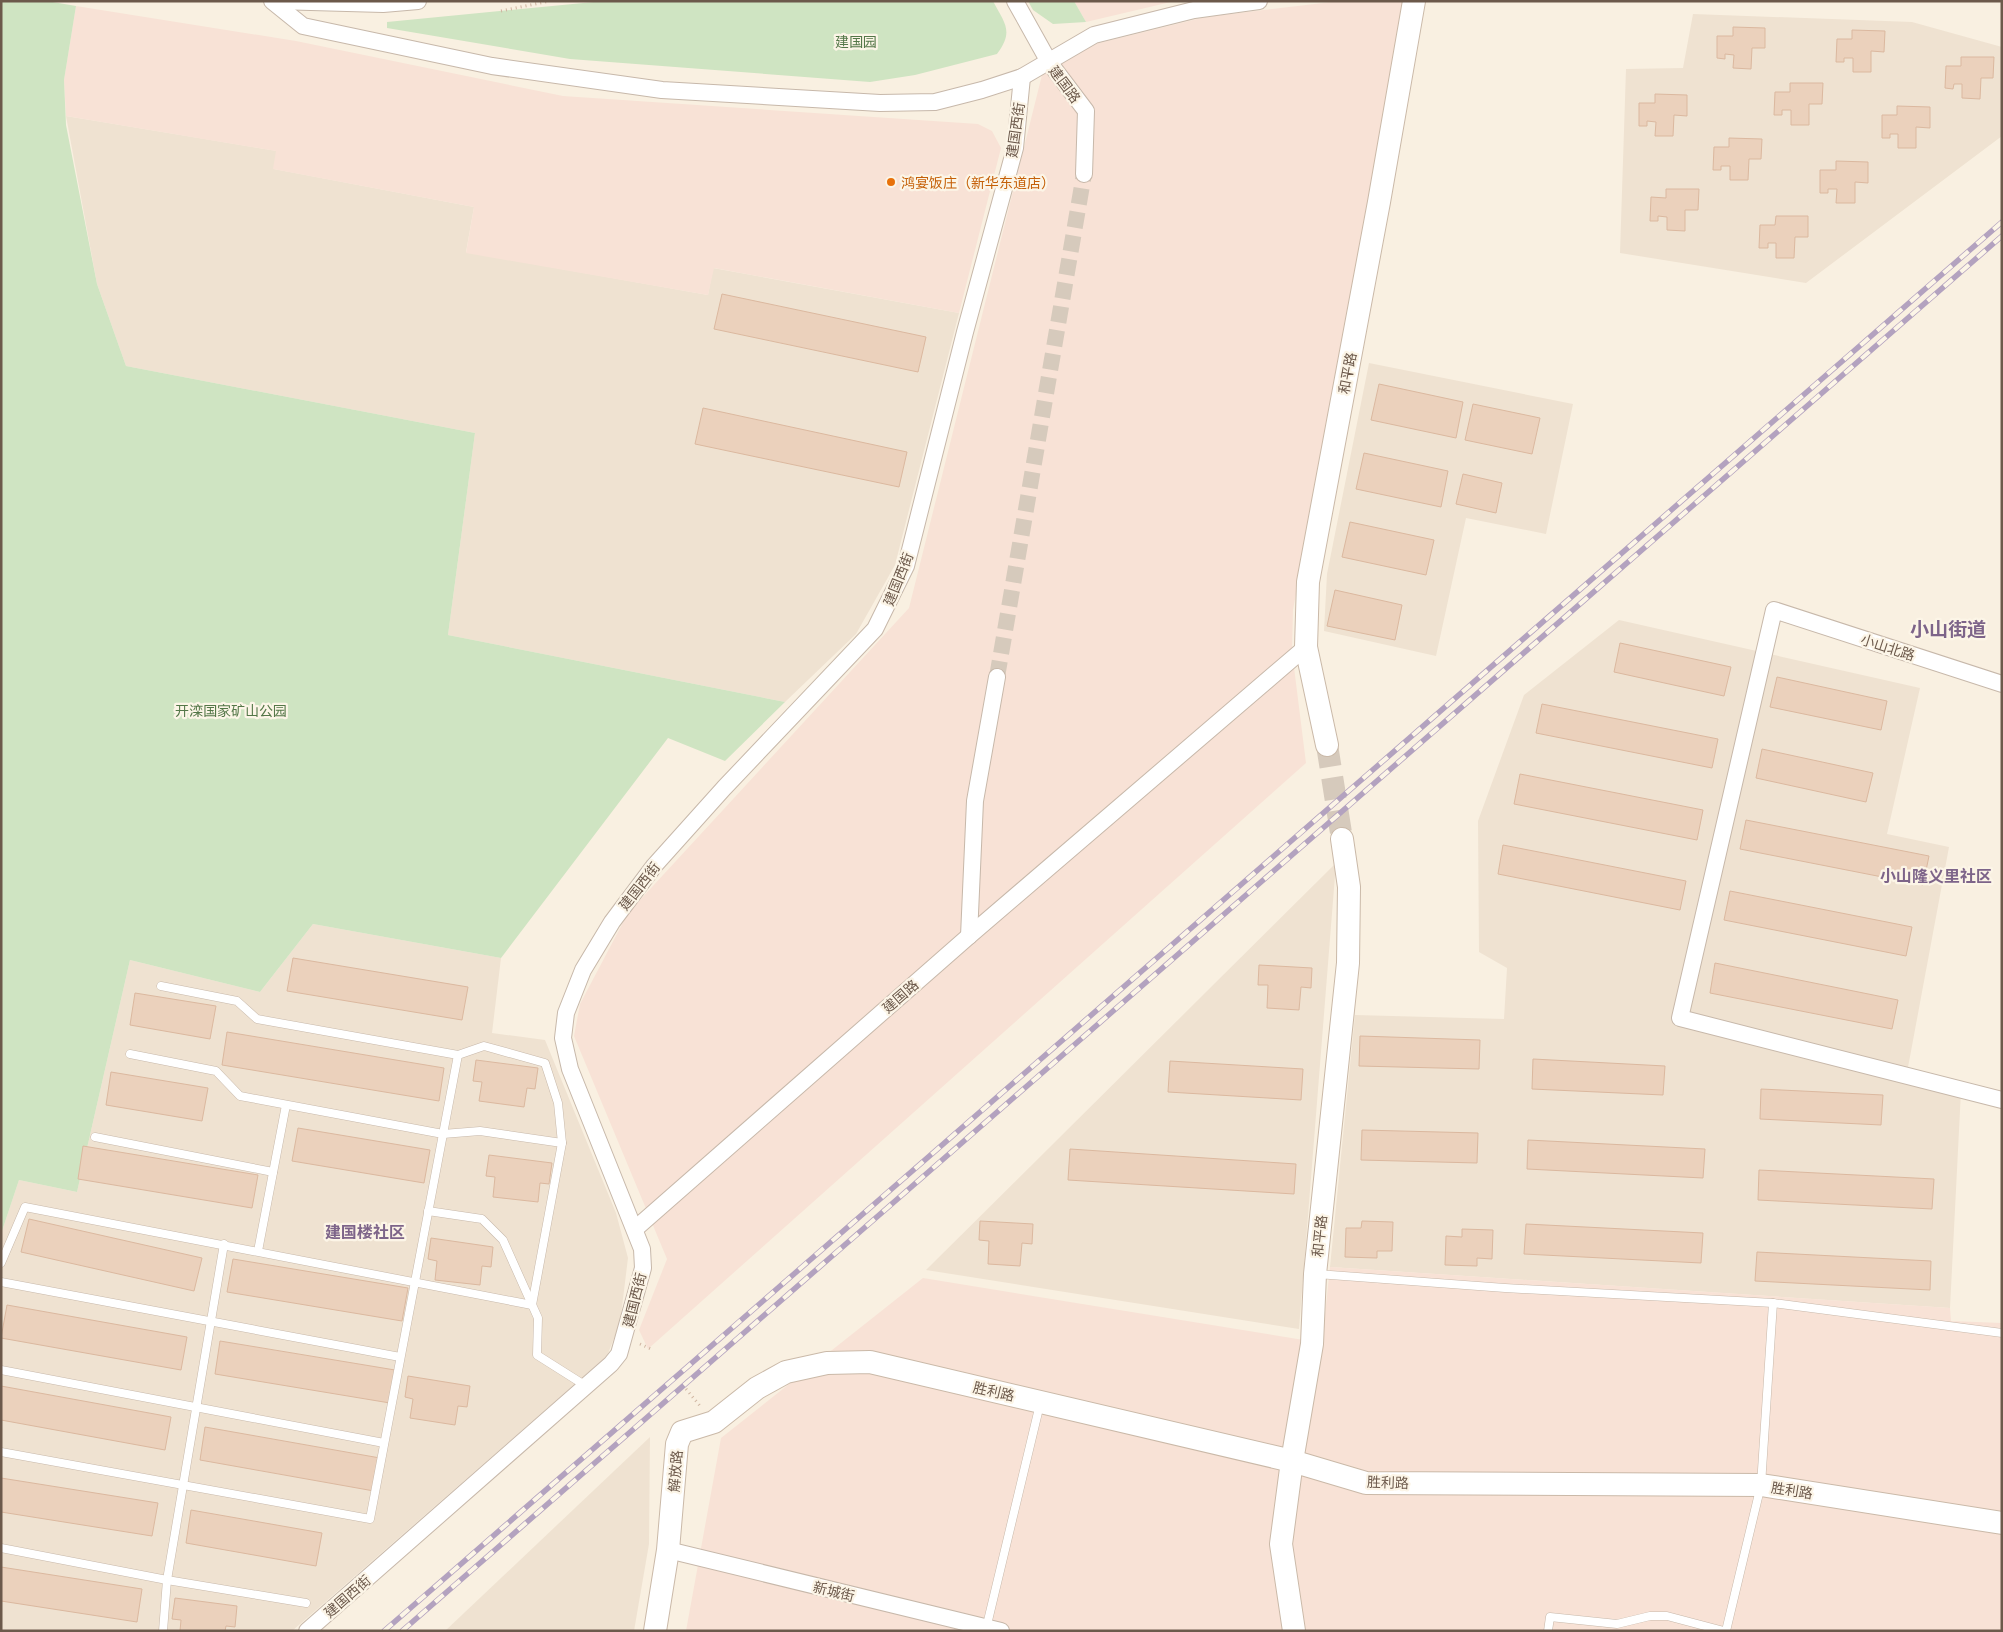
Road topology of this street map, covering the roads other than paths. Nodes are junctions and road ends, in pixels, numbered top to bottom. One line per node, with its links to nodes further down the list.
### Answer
1 (274, 1): 2 (street); 7 (street)
2 (418, 1)
3 (1015, 1): 6 (street, 建国路)
4 (1259, 1): 6 (street)
5 (1414, 1): 9 (street, 和平路)
6 (1049, 62): 7 (street); 8 (street, 建国路)
7 (1022, 77): 25 (street, 建国西街)
8 (1084, 174)
9 (1306, 647): 12 (street, 和平路); 14 (street, 建国路)
10 (997, 677): 14 (street)
11 (2002, 684): 18 (street, 小山北路)
12 (1327, 745)
13 (1342, 839): 29 (street, 和平路)
14 (968, 936): 25 (street, 建国路)
15 (161, 986): 17 (lane)
16 (130, 1054): 19 (lane)
17 (458, 1055): 20 (lane); 22 (lane)
18 (2002, 1100)
19 (286, 1105): 20 (lane); 23 (lane)
20 (443, 1134): 22 (lane); 24 (lane)
21 (96, 1137): 23 (lane)
22 (562, 1143): 33 (lane)
23 (273, 1172): 27 (lane)
24 (428, 1212): 31 (lane); 33 (lane)
25 (635, 1229): 39 (street, 建国西街)
26 (224, 1244): 27 (lane); 28 (lane); 34 (lane)
27 (258, 1251): 31 (lane)
28 (1, 1263)
29 (1315, 1274): 32 (lane); 44 (street, 和平路)
30 (1, 1282): 34 (lane)
31 (415, 1282): 33 (lane); 36 (lane)
32 (1773, 1303): 35 (lane); 46 (lane)
33 (532, 1305): 39 (lane)
34 (211, 1321): 36 (lane); 41 (lane)
35 (2002, 1333)
36 (400, 1357): 42 (lane)
37 (1, 1370): 41 (lane)
38 (786, 1372): 40 (street, 胜利路); 49 (street, 解放路)
39 (586, 1386): 54 (street, 建国西街)
40 (1041, 1402): 44 (street, 胜利路); 52 (lane)
41 (196, 1407): 42 (lane); 45 (lane)
42 (384, 1443): 45 (lane)
43 (1, 1452): 45 (lane)
44 (1292, 1461): 46 (street, 胜利路); 56 (street, 和平路)
45 (183, 1485): 50 (lane)
46 (1761, 1485): 47 (street, 胜利路); 58 (lane)
47 (2002, 1523)
48 (1, 1548): 50 (lane)
49 (668, 1550): 52 (street, 新城街); 55 (street, 解放路)
50 (167, 1580): 51 (lane); 53 (lane)
51 (306, 1603)
52 (990, 1630)
53 (163, 1631)
54 (308, 1631)
55 (655, 1631)
56 (1294, 1631)
57 (1548, 1631): 58 (lane)
58 (1725, 1631)

